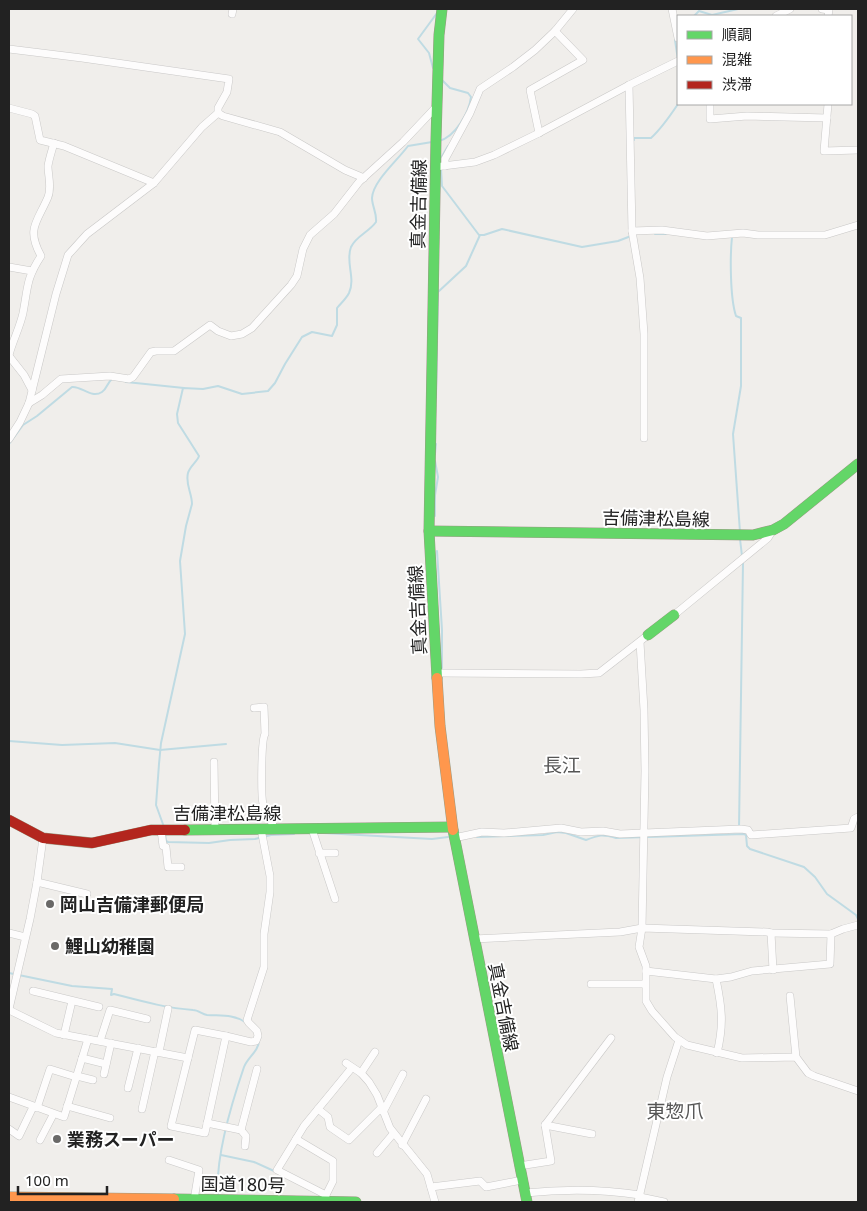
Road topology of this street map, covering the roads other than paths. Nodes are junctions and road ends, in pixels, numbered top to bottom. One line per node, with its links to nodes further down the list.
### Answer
1 (442, 9): 13 (main road, 真金吉備線)
2 (573, 9): 6 (street)
3 (672, 9): 7 (street)
4 (790, 9): 5 (street)
5 (778, 15)
6 (555, 31): 17 (street); 20 (street)
7 (677, 32)
8 (9, 49): 15 (street)
9 (677, 62): 10 (street)
10 (629, 85): 17 (street); 24 (street)
11 (710, 105): 16 (street)
12 (828, 105): 16 (street)
13 (437, 106): 20 (main road, 真金吉備線); 21 (street)
14 (9, 108): 18 (street)
15 (218, 113): 21 (street); 22 (street)
16 (827, 118): 19 (street)
17 (539, 134): 20 (street)
18 (54, 143): 22 (street); 26 (street)
19 (858, 150)
20 (441, 167): 34 (main road, 真金吉備線)
21 (364, 178): 29 (street)
22 (154, 183): 28 (street)
23 (858, 225): 24 (street)
24 (633, 233): 30 (street)
25 (9, 267): 26 (street)
26 (32, 270): 27 (street)
27 (9, 356): 28 (street)
28 (32, 391): 29 (street)
29 (29, 403): 31 (street)
30 (644, 438)
31 (9, 439)
32 (858, 464): 33 (main road, 吉備津松島線)
33 (773, 530): 34 (main road, 吉備津松島線); 35 (street)
34 (429, 531): 37 (main road, 真金吉備線)
35 (674, 615): 36 (main road)
36 (644, 639): 37 (street); 48 (street)
37 (438, 673): 47 (main road, 真金吉備線)
38 (254, 708): 46 (street)
39 (214, 762): 42 (street)
40 (858, 817): 48 (street)
41 (9, 820): 49 (main road, 吉備津松島線)
42 (215, 829): 43 (main road, 吉備津松島線); 45 (main road, 吉備津松島線)
43 (262, 829): 46 (main road, 吉備津松島線); 76 (street)
44 (312, 829): 46 (main road, 吉備津松島線); 47 (main road, 吉備津松島線); 50 (street)
45 (162, 830): 49 (main road, 吉備津松島線); 52 (street)
46 (275, 830)
47 (453, 832): 48 (street); 62 (main road, 真金吉備線)
48 (644, 832): 57 (street)
49 (43, 838): 53 (street)
50 (320, 853): 51 (street); 55 (street)
51 (335, 853)
52 (181, 868)
53 (37, 882): 54 (street); 61 (street)
54 (87, 894)
55 (335, 899)
56 (858, 926): 60 (street)
57 (642, 928): 59 (street); 62 (street); 64 (street)
58 (9, 933): 61 (street)
59 (771, 933): 60 (street); 63 (street)
60 (831, 934): 63 (street)
61 (25, 938): 73 (street)
62 (474, 939): 121 (main road, 真金吉備線)
63 (773, 970): 65 (street)
64 (646, 971): 65 (street); 67 (street)
65 (716, 979): 85 (street)
66 (591, 984): 67 (street)
67 (645, 984): 79 (street)
68 (33, 991): 70 (street)
69 (790, 996): 86 (street)
70 (72, 1000): 71 (street); 75 (street)
71 (99, 1007)
72 (168, 1009): 83 (street)
73 (9, 1010): 75 (street)
74 (147, 1019): 80 (street)
75 (64, 1035): 78 (street)
76 (226, 1036): 88 (street); 109 (street)
77 (611, 1038): 110 (street)
78 (88, 1039): 80 (street); 87 (street)
79 (679, 1040): 85 (street); 126 (street)
80 (100, 1041): 81 (street)
81 (112, 1043): 82 (street); 90 (street)
82 (138, 1048): 83 (street); 98 (street)
83 (157, 1051): 88 (street); 104 (street)
84 (375, 1052): 93 (street)
85 (717, 1053): 86 (street)
86 (796, 1057): 99 (street)
87 (82, 1058): 90 (street); 96 (street)
88 (188, 1058): 109 (street)
89 (346, 1063): 93 (street)
90 (106, 1064): 94 (street)
91 (256, 1069): 112 (street)
92 (350, 1070): 105 (street)
93 (361, 1073): 106 (street)
94 (104, 1074)
95 (403, 1074): 106 (street)
96 (77, 1076): 97 (street); 102 (street); 103 (street)
97 (93, 1080)
98 (128, 1088)
99 (858, 1091)
100 (9, 1097): 103 (street)
101 (426, 1099): 117 (street)
102 (68, 1106): 107 (street); 108 (street)
103 (35, 1107): 107 (street); 111 (street)
104 (142, 1109)
105 (318, 1109): 106 (street); 115 (street)
106 (382, 1110): 113 (street)
107 (53, 1115): 116 (street)
108 (110, 1118)
109 (207, 1123): 112 (street)
110 (545, 1125): 114 (street); 121 (street)
111 (9, 1129)
112 (241, 1130): 118 (street)
113 (394, 1134): 117 (street); 119 (street)
114 (592, 1134)
115 (296, 1139): 128 (street); 128 (street)
116 (40, 1140)
117 (402, 1145): 123 (street)
118 (245, 1146)
119 (377, 1153)
120 (169, 1160): 127 (street)
121 (519, 1166): 122 (main road, 真金吉備線)
122 (522, 1180): 123 (street); 125 (main road, 真金吉備線)
123 (431, 1187): 131 (street)
124 (12, 1197): 127 (main road, 国道180号)
125 (526, 1198): 126 (street)
126 (640, 1198): 132 (street)
127 (194, 1200): 129 (main road, 国道180号)
128 (329, 1200): 129 (main road, 国道180号); 130 (main road, 国道180号)
129 (259, 1201)
130 (356, 1202)
131 (435, 1202)
132 (664, 1202)

